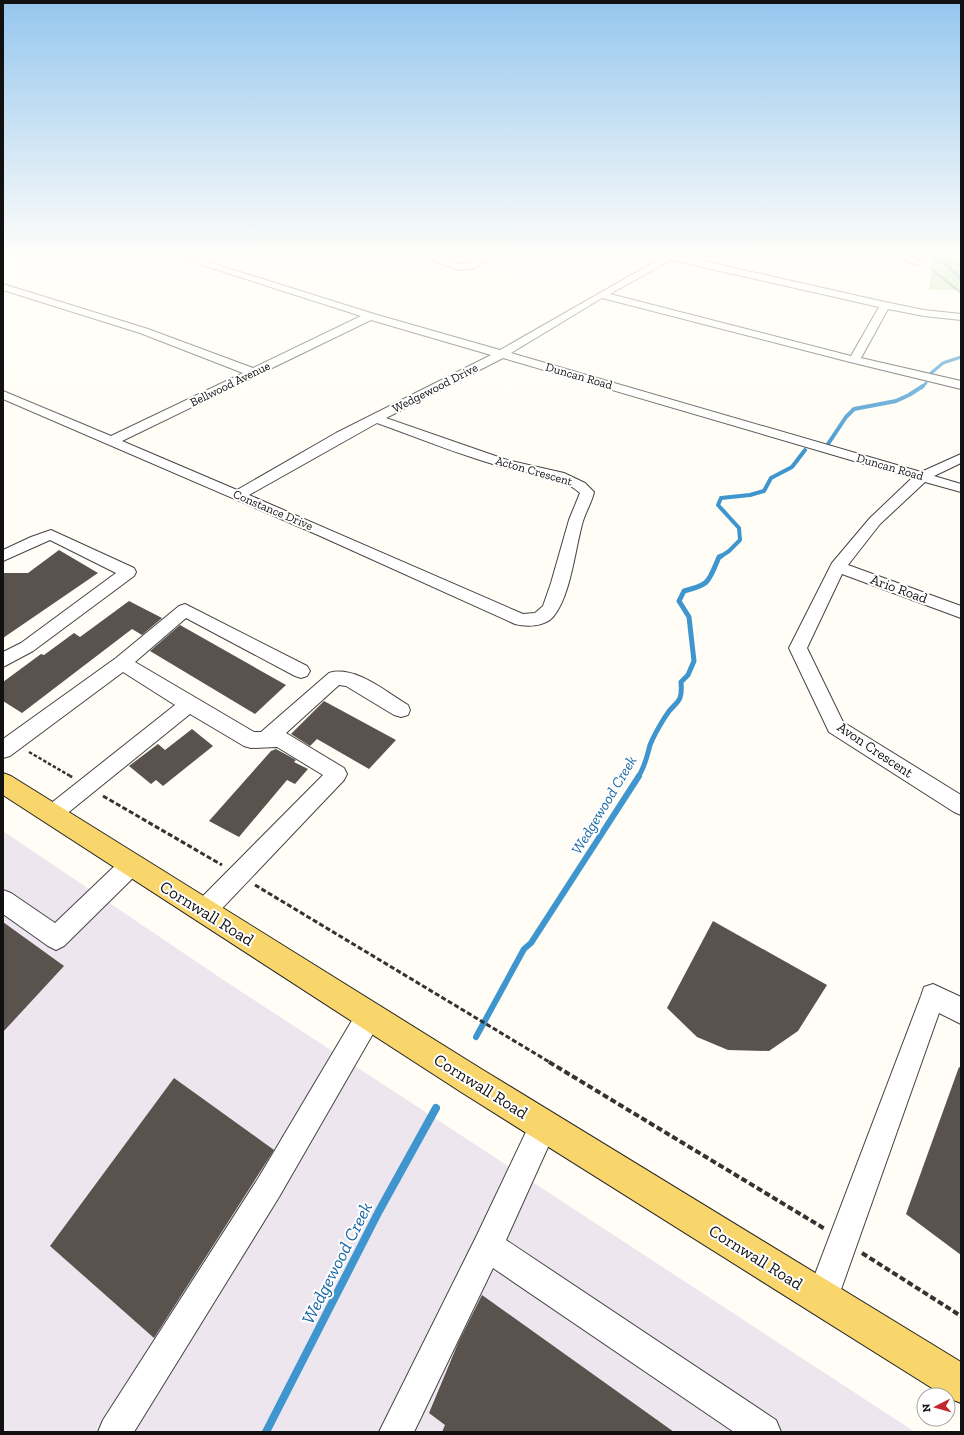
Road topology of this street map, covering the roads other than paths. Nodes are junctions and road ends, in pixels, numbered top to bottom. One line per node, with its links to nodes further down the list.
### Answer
1 (113, 322): 9 (street)
2 (358, 322): 9 (street, Bellwood Avenue)
3 (391, 322): 7 (street, Duncan Road)
4 (556, 322): 7 (street, Wedgewood Drive)
5 (706, 322): 8 (street)
6 (875, 322): 8 (street)
7 (502, 354): 12 (street, Wedgewood Drive); 15 (street, Duncan Road)
8 (854, 360): 10 (street)
9 (255, 373): 13 (street, Bellwood Avenue)
10 (961, 386)
11 (3, 395): 13 (street, Constance Drive)
12 (375, 418): 17 (street, Wedgewood Drive); 21 (street, Acton Crescent)
13 (111, 441): 17 (street, Constance Drive)
14 (961, 458): 15 (street, Avon Crescent)
15 (923, 476): 16 (street, Duncan Road); 19 (street, Avon Crescent)
16 (961, 488)
17 (238, 495): 21 (street, Constance Drive)
18 (3, 556): 22 (street)
19 (838, 567): 20 (street, Ario Road); 30 (street, Avon Crescent)
20 (961, 612)
21 (542, 616)
22 (3, 660)
23 (122, 663): 24 (street); 25 (street); 28 (street)
24 (301, 671)
25 (189, 704): 27 (street); 31 (street)
26 (401, 710): 27 (street)
27 (265, 740): 34 (street)
28 (3, 750)
29 (3, 783): 31 (main road, Cornwall Road)
30 (961, 806)
31 (52, 814): 32 (main road, Cornwall Road)
32 (131, 865): 33 (street); 34 (main road, Cornwall Road)
33 (3, 901)
34 (204, 911): 36 (main road, Cornwall Road)
35 (961, 1011): 39 (street)
36 (369, 1016): 37 (main road, Cornwall Road); 41 (street)
37 (544, 1125): 38 (street); 39 (main road, Cornwall Road)
38 (488, 1246): 42 (street); 43 (street)
39 (822, 1298): 40 (main road, Cornwall Road)
40 (961, 1384)
41 (115, 1432)
42 (396, 1432)
43 (764, 1432)

